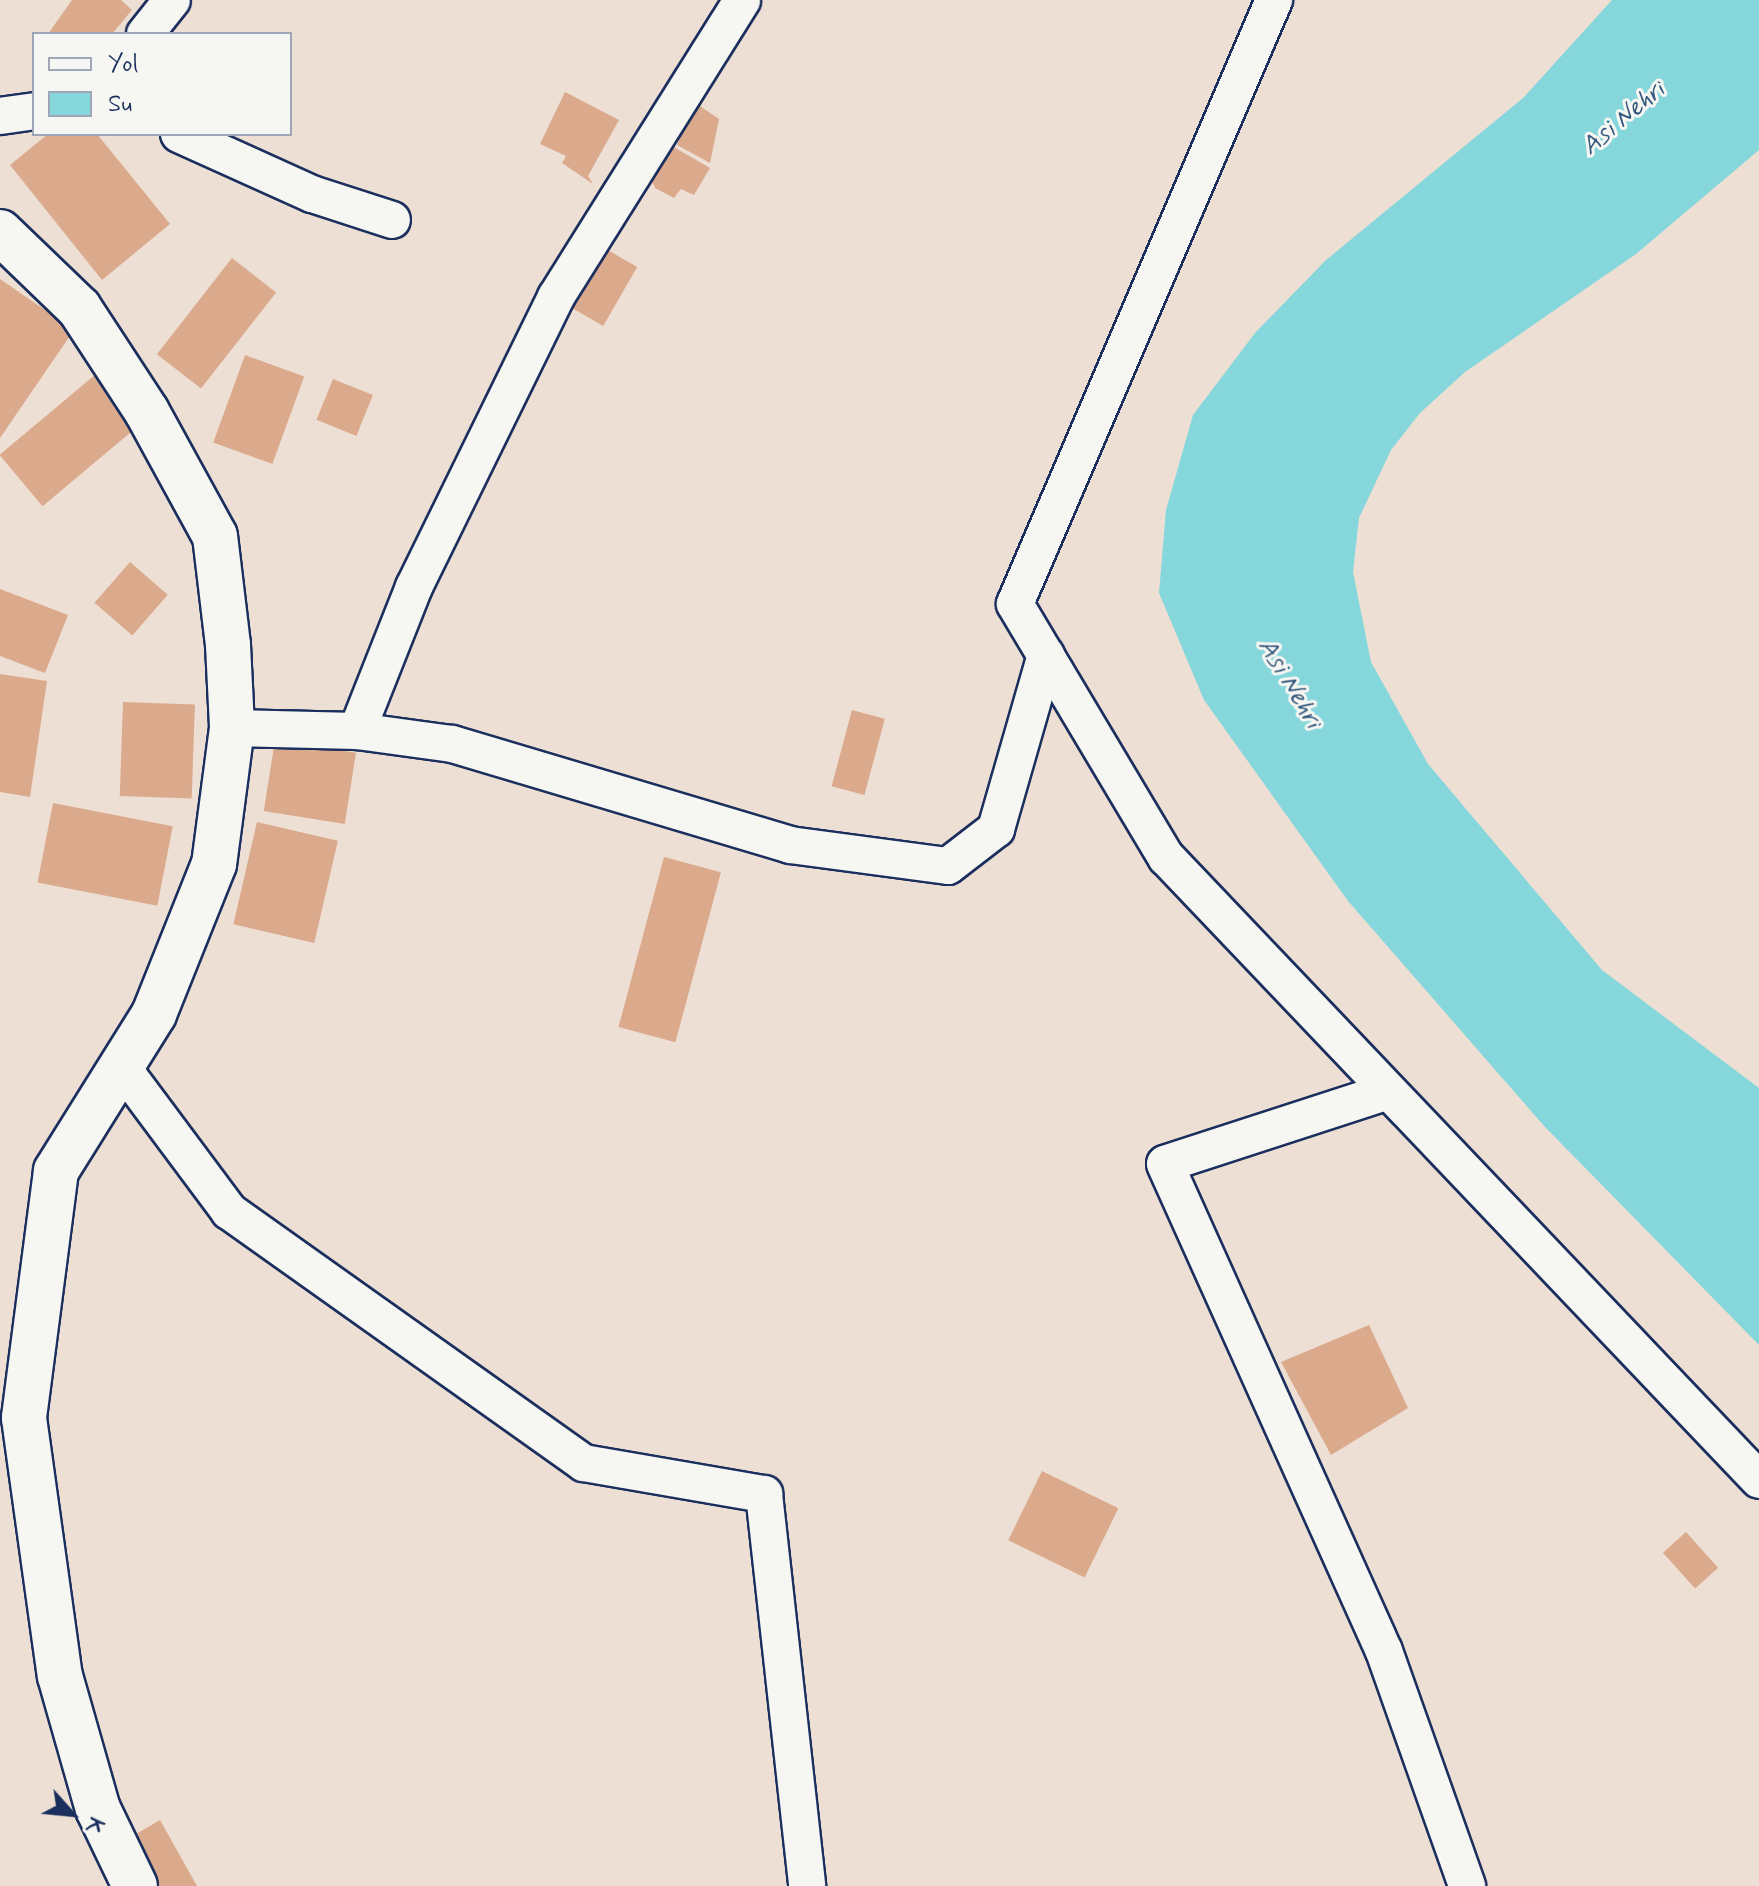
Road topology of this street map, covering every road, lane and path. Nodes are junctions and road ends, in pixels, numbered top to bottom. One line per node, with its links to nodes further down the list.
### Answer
1 (172, 0): 4 (street)
2 (742, 0): 12 (street)
3 (1274, 0): 10 (street)
4 (147, 32)
5 (32, 111): 6 (street)
6 (0, 116)
7 (183, 136): 8 (street)
8 (392, 220)
9 (0, 232): 11 (street)
10 (1046, 655): 12 (street); 14 (street)
11 (232, 728): 12 (street); 13 (street)
12 (357, 731)
13 (121, 1066): 16 (street); 17 (street)
14 (1386, 1092): 15 (street); 18 (street)
15 (1759, 1480)
16 (135, 1886)
17 (807, 1886)
18 (1467, 1886)

